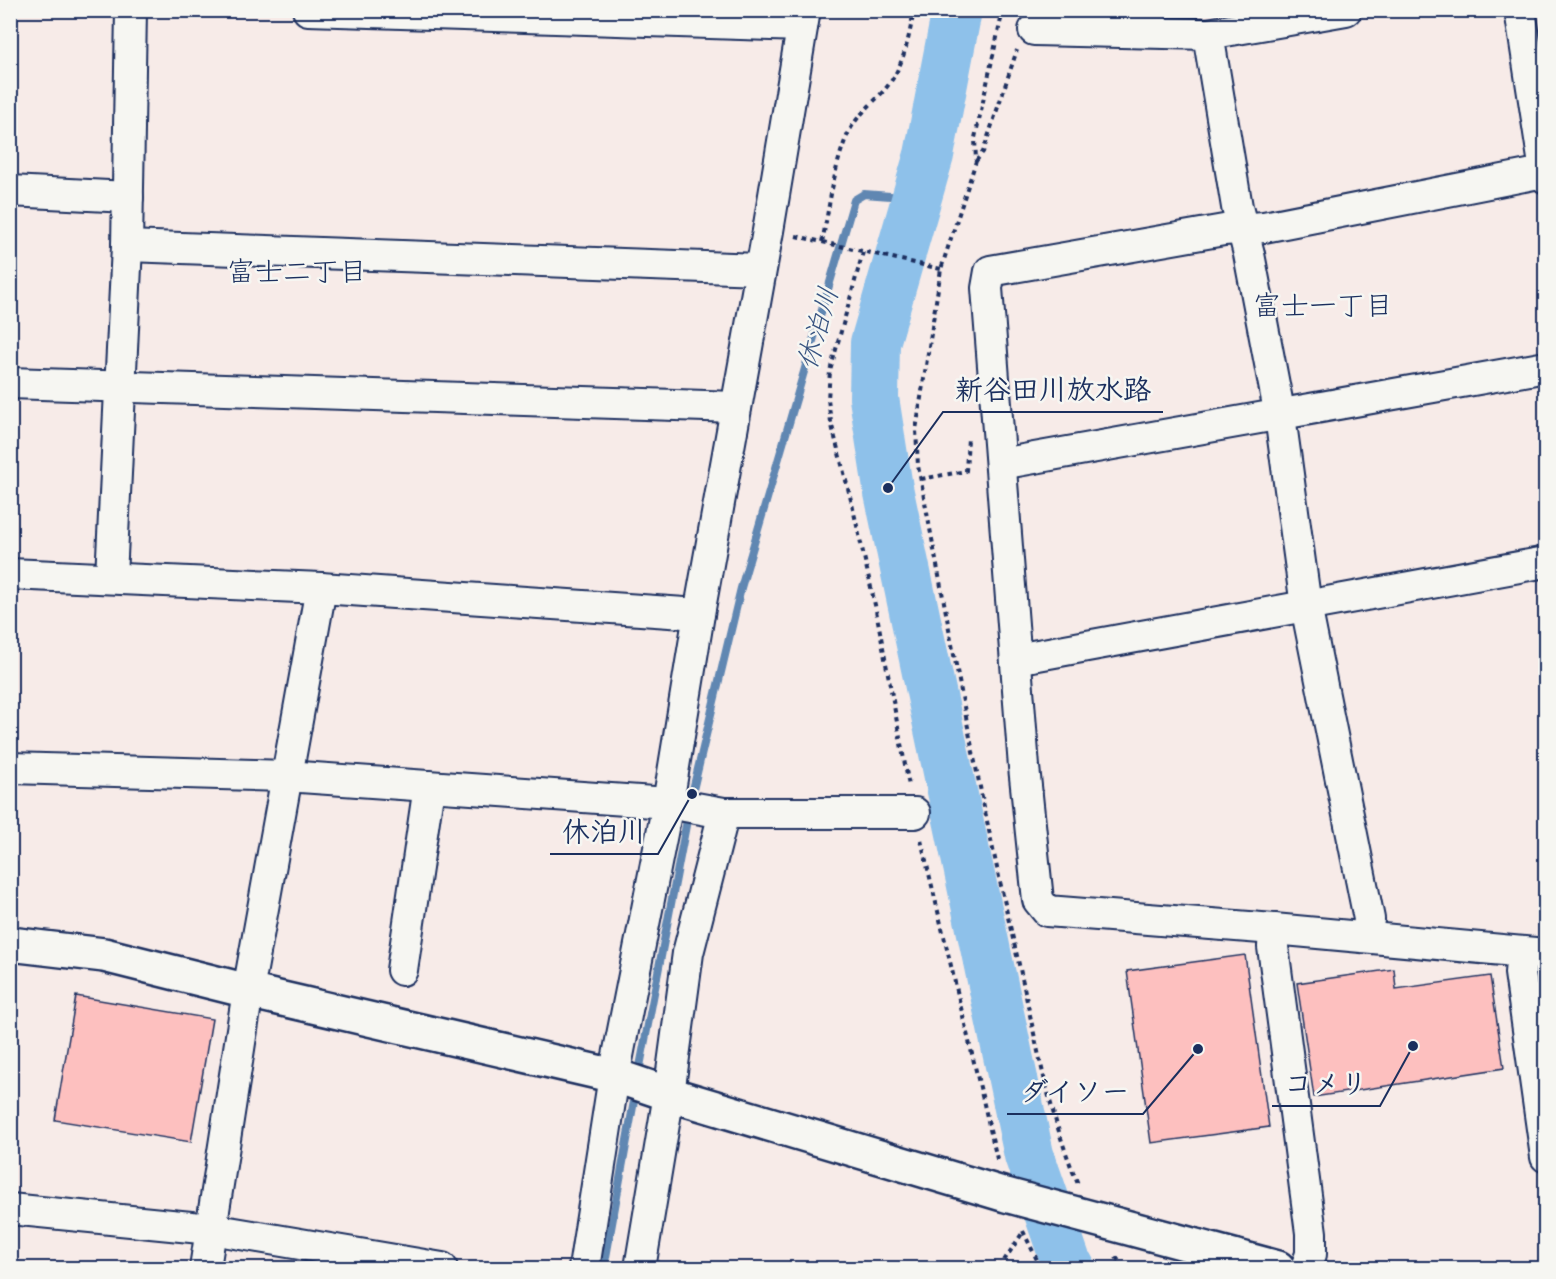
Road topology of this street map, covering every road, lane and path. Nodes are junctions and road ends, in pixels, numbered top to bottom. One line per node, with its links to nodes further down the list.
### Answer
1 (131, 10): 13 (street)
2 (914, 10): 16 (path)
3 (1002, 10): 10 (path)
4 (1346, 10): 9 (street)
5 (1520, 10): 11 (street)
6 (323, 11): 7 (street)
7 (803, 18): 19 (street)
8 (1034, 30): 9 (street); 10 (path)
9 (1208, 34): 14 (street)
10 (976, 161): 20 (path)
11 (1545, 175): 14 (street)
12 (10, 190): 13 (street)
13 (128, 197): 17 (street)
14 (1242, 228): 25 (street); 27 (street)
15 (801, 237): 16 (path)
16 (822, 242): 18 (path)
17 (127, 246): 19 (street); 23 (street)
18 (863, 252): 20 (path); 41 (path)
19 (759, 269): 24 (street)
20 (941, 269): 28 (path)
21 (1545, 367): 25 (street)
22 (10, 383): 23 (street)
23 (121, 387): 24 (street); 31 (street)
24 (736, 406): 34 (street)
25 (1280, 416): 27 (street); 33 (street)
26 (967, 445): 28 (path)
27 (1001, 464): 42 (street)
28 (921, 479): 53 (path)
29 (1545, 562): 33 (street)
30 (10, 574): 31 (street)
31 (111, 578): 32 (street)
32 (321, 588): 34 (street); 37 (street)
33 (1306, 606): 35 (street); 43 (street)
34 (699, 614): 39 (street)
35 (1027, 657)
36 (10, 768): 37 (street)
37 (286, 776): 38 (street); 47 (street)
38 (429, 786): 39 (street); 46 (street)
39 (668, 803): 40 (street); 48 (street)
40 (724, 813): 41 (street); 49 (street)
41 (915, 813): 51 (path)
42 (1274, 929): 43 (street); 62 (street)
43 (1367, 937): 45 (street)
44 (10, 944): 47 (street)
45 (1534, 953): 50 (street)
46 (402, 970)
47 (248, 990): 48 (street); 54 (street)
48 (616, 1076): 49 (street); 58 (street)
49 (660, 1091): 51 (street); 59 (street)
50 (1545, 1157)
51 (1006, 1195): 53 (street)
52 (10, 1209): 54 (street)
53 (1084, 1215): 61 (street)
54 (211, 1229): 56 (street); 57 (street)
55 (1024, 1232): 60 (path)
56 (205, 1269)
57 (442, 1269)
58 (584, 1269)
59 (640, 1269)
60 (999, 1269)
61 (1278, 1269)
62 (1306, 1269)

